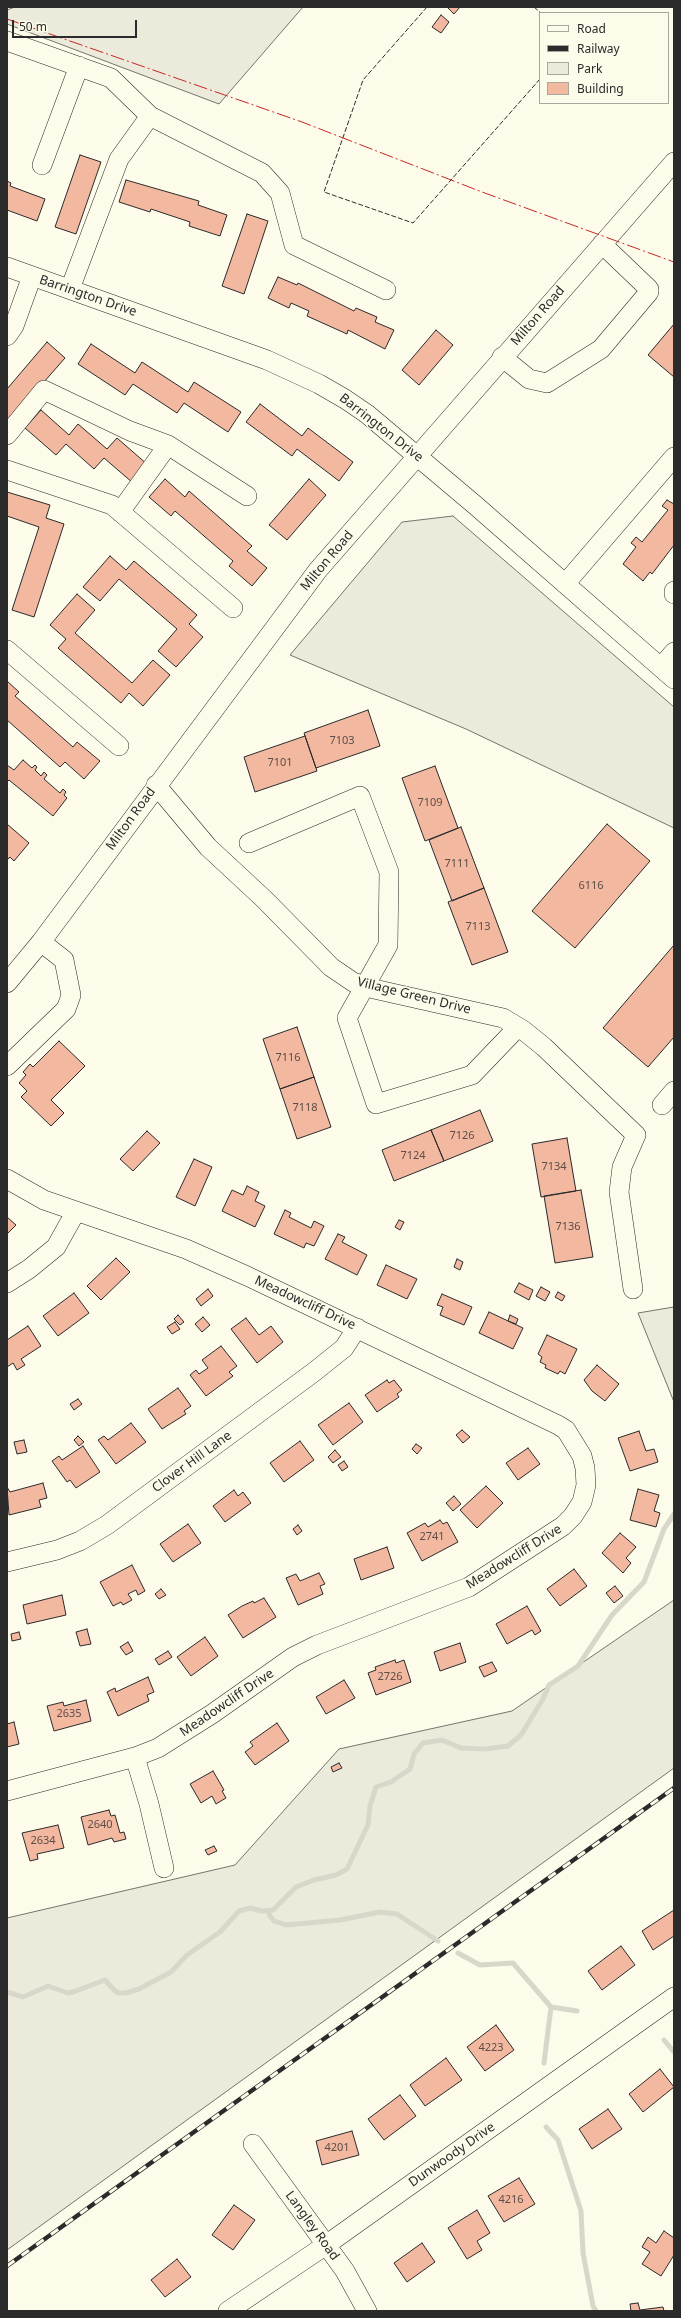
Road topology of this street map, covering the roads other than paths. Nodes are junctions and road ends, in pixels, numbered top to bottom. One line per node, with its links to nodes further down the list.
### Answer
1 (7, 40): 2 (street)
2 (79, 66): 3 (street); 4 (street)
3 (150, 116): 9 (street); 10 (street)
4 (42, 165)
5 (672, 169): 6 (street, Milton Road)
6 (602, 244): 12 (street, Milton Road); 12 (street)
7 (7, 267): 8 (street, Barrington Drive)
8 (32, 276): 9 (street, Barrington Drive); 11 (street)
9 (70, 289): 15 (street, Barrington Drive)
10 (386, 290)
11 (7, 336)
12 (502, 357): 15 (street, Milton Road)
13 (7, 435): 14 (street)
14 (168, 445): 18 (street); 19 (street)
15 (417, 456): 20 (street, Barrington Drive); 26 (street, Milton Road)
16 (674, 457): 20 (street)
17 (7, 470): 19 (street)
18 (247, 496)
19 (120, 512): 21 (street)
20 (565, 584): 24 (street, Barrington Drive)
21 (233, 608)
22 (7, 650): 25 (street)
23 (674, 652): 24 (street)
24 (667, 673)
25 (119, 746)
26 (156, 785): 28 (street, Milton Road); 30 (street, Village Green Drive)
27 (249, 843): 30 (street)
28 (41, 942): 29 (street, Milton Road); 32 (street)
29 (7, 981)
30 (363, 986): 31 (street, Village Green Drive); 31 (street)
31 (518, 1027): 36 (street, Village Green Drive)
32 (7, 1066)
33 (7, 1179): 34 (street, Meadowcliff Drive)
34 (75, 1212): 35 (street); 37 (street, Meadowcliff Drive)
35 (7, 1283)
36 (633, 1289)
37 (357, 1328): 38 (street, Clover Hill Lane); 39 (street, Meadowcliff Drive)
38 (7, 1562)
39 (135, 1757): 40 (street, Meadowcliff Drive); 41 (street)
40 (7, 1791)
41 (164, 1868)
42 (674, 1997): 44 (street, Dunwoody Drive)
43 (253, 2144): 44 (street, Langley Road)
44 (326, 2245): 45 (street, Dunwoody Drive); 46 (street, Langley Road)
45 (228, 2311)
46 (367, 2311)

